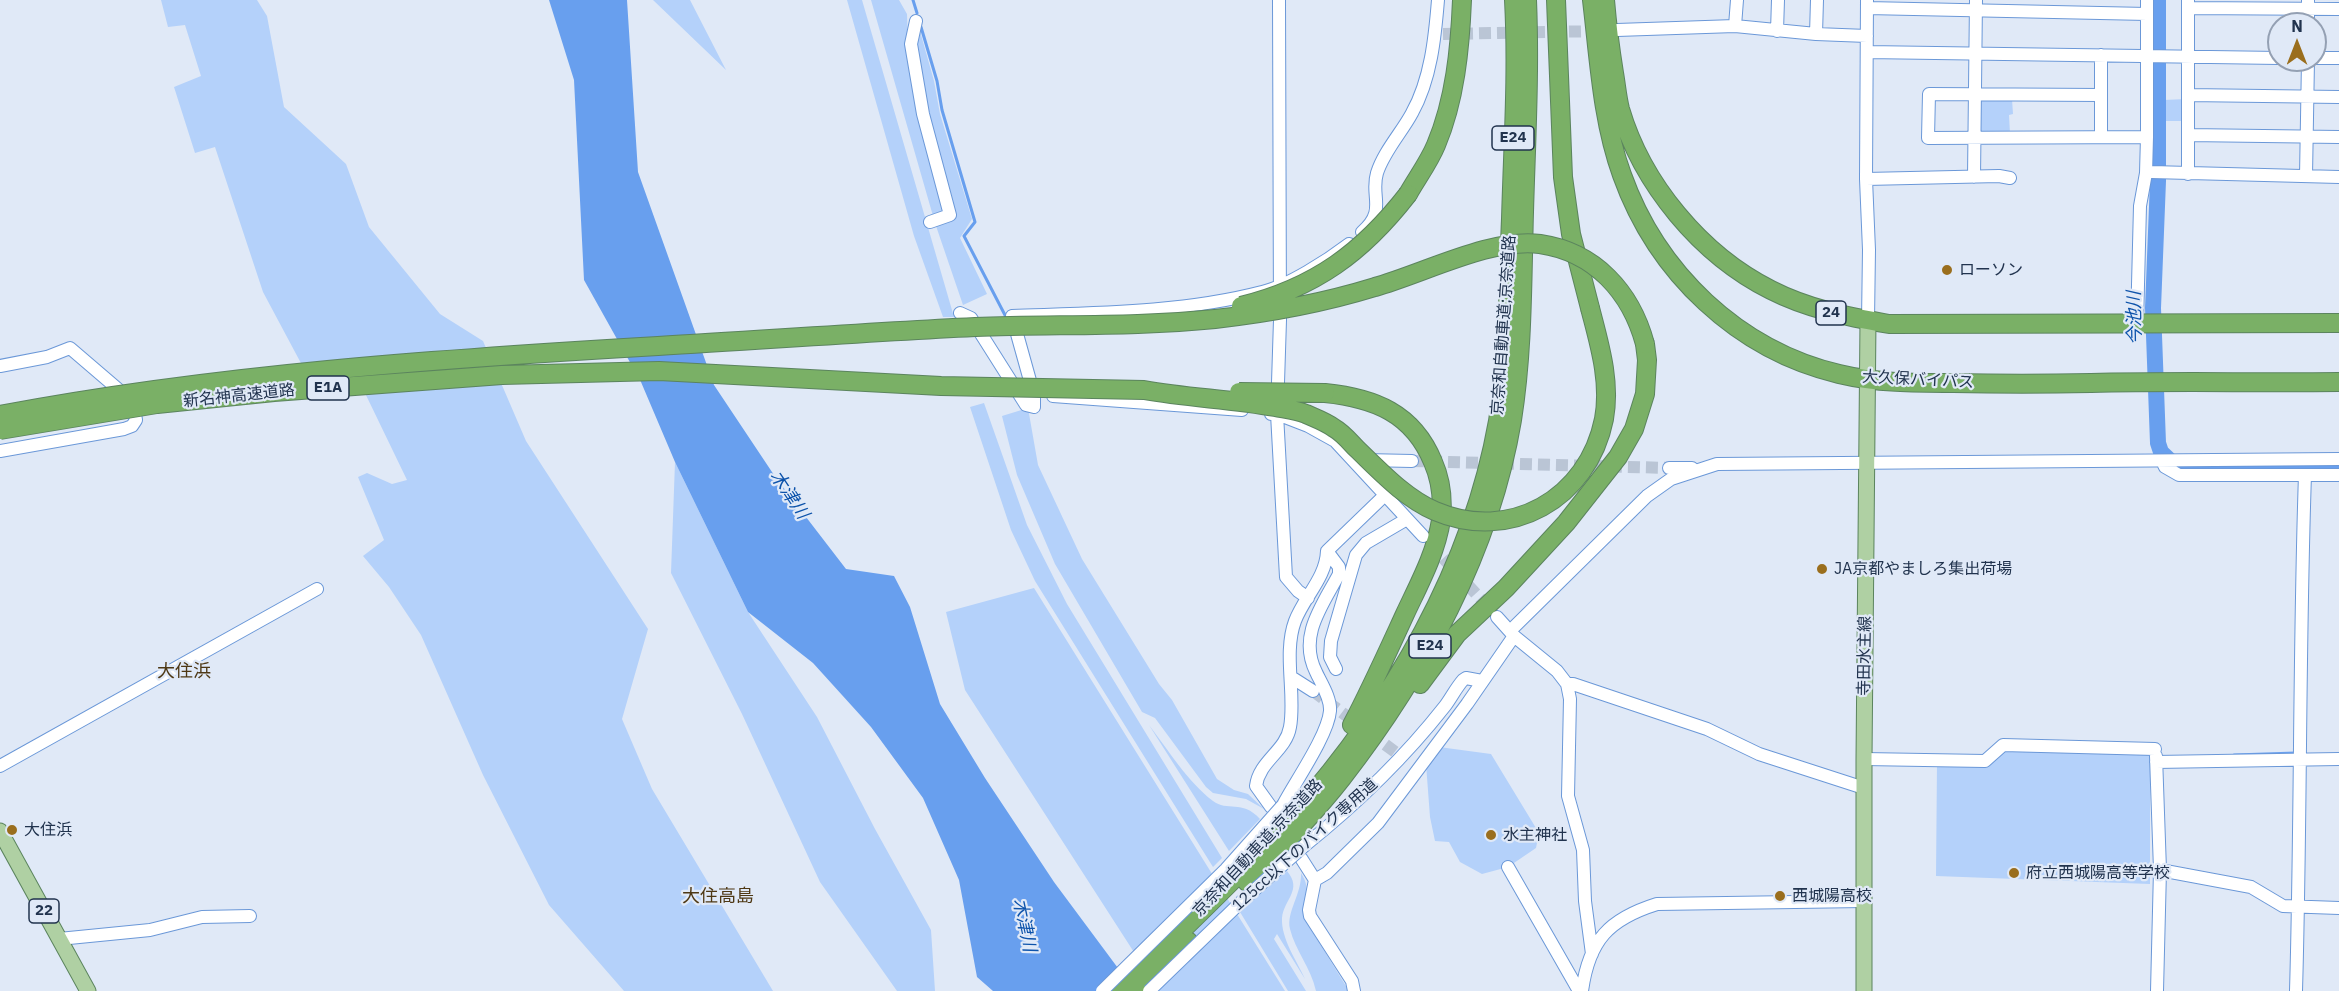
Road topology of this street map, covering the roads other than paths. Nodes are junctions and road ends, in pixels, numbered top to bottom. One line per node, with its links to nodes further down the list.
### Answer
1 (1279, 0): 54 (street)
2 (1438, 0): 54 (street)
3 (1462, 0): 59 (highway, bridge)
4 (1514, 0): 53 (highway, 京奈和自動車道;京奈道路 / E24)
5 (1527, 0): 53 (highway, 京奈和自動車道;京奈道路 / E24)
6 (1556, 0): 64 (highway, bridge)
7 (1592, 0): 62 (highway, 大久保バイパス)
8 (1605, 0): 23 (highway, 24)
9 (1737, 0): 22 (street)
10 (1778, 0): 24 (street)
11 (1817, 0): 25 (street)
12 (2147, 0): 20 (street)
13 (1867, 4): 16 (street); 26 (street)
14 (2188, 4): 15 (street); 31 (street)
15 (2308, 4): 19 (street)
16 (1908, 5): 17 (street)
17 (1976, 6): 18 (street); 28 (street)
18 (2024, 6): 20 (street)
19 (2339, 9)
20 (2147, 14): 30 (street)
21 (916, 21): 52 (street)
22 (1736, 26): 23 (street); 24 (street)
23 (1612, 27): 56 (highway, 24)
24 (1777, 31): 25 (street)
25 (1816, 34): 26 (street)
26 (1867, 36): 27 (street)
27 (1867, 52): 28 (street); 51 (street)
28 (1975, 54): 29 (street); 34 (street)
29 (2101, 55): 30 (street); 35 (street)
30 (2155, 56): 31 (street); 43 (street)
31 (2188, 56): 32 (street); 36 (street)
32 (2267, 58)
33 (2308, 72): 37 (street)
34 (1975, 94): 35 (street); 41 (street); 41 (street)
35 (2101, 95): 42 (street)
36 (2188, 95): 37 (street); 39 (street)
37 (2307, 96): 38 (street); 40 (street)
38 (2339, 97)
39 (2188, 135): 40 (street); 46 (street)
40 (2307, 136): 44 (street); 47 (street)
41 (1974, 137): 42 (street); 48 (street)
42 (2101, 137): 43 (street)
43 (2147, 137): 58 (street)
44 (2339, 137)
45 (2158, 172): 46 (street)
46 (2188, 174): 47 (street)
47 (2306, 176): 49 (street)
48 (1974, 177): 50 (street); 51 (street)
49 (2339, 177)
50 (2010, 178)
51 (1866, 179): 56 (street)
52 (930, 222)
53 (1516, 276): 60 (highway, 京奈和自動車道;京奈道路 / E24)
54 (1279, 285): 65 (street); 66 (street)
55 (960, 313): 65 (street)
56 (1868, 320): 58 (highway, 24); 62 (main road, 寺田水主線)
57 (2339, 323): 58 (highway, 24)
58 (2148, 324)
59 (1037, 327): 67 (highway, 新名神高速道路 / E1A, bridge); 99 (highway, bridge)
60 (1512, 356): 99 (highway, 京奈和自動車道;京奈道路 / E24); 101 (highway, 京奈和自動車道;京奈道路 / E24)
61 (0, 366): 69 (street)
62 (1867, 380): 63 (highway, 大久保バイパス); 74 (main road, 寺田水主線)
63 (2339, 382)
64 (1144, 390): 68 (highway, 新名神高速道路 / E1A, bridge); 101 (highway, bridge)
65 (1034, 395): 66 (street)
66 (1277, 414): 70 (street); 84 (street)
67 (0, 415)
68 (0, 430)
69 (0, 451)
70 (1352, 459): 72 (street); 79 (street)
71 (2339, 459): 73 (street)
72 (1412, 461)
73 (2162, 461): 74 (street); 77 (street)
74 (1866, 463): 76 (street); 93 (main road, 寺田水主線)
75 (1669, 468): 76 (street)
76 (1702, 468): 86 (street)
77 (2305, 475): 78 (street); 94 (street)
78 (2339, 475)
79 (1385, 495): 80 (street); 82 (street)
80 (1407, 519): 81 (street); 87 (street)
81 (1423, 536)
82 (1327, 551): 84 (street); 101 (street, 125cc以下のバイク専用道)
83 (317, 589): 97 (street)
84 (1308, 598): 88 (street)
85 (1497, 617): 86 (street)
86 (1512, 633): 89 (street); 90 (street)
87 (1336, 669)
88 (1291, 677): 91 (street); 101 (street)
89 (1482, 681): 98 (street); 103 (street, 125cc以下のバイク専用道)
90 (1567, 684): 100 (street); 113 (street)
91 (1313, 691)
92 (2156, 756): 93 (street); 94 (street); 105 (street)
93 (1864, 759): 100 (main road, 寺田水主線)
94 (2301, 759): 95 (street); 109 (street)
95 (2339, 759)
96 (1406, 760): 98 (street)
97 (0, 766)
98 (1417, 769): 106 (street)
99 (1341, 778): 107 (highway, 京奈和自動車道;京奈道路 / E24)
100 (1864, 788): 108 (main road, 寺田水主線)
101 (1282, 809): 107 (highway, 京奈和自動車道;京奈道路 / E24); 115 (street, 125cc以下のバイク専用道, bridge)
102 (0, 831): 112 (main road, 22)
103 (1303, 852): 106 (street); 118 (street, 125cc以下のバイク専用道, bridge)
104 (1508, 867): 120 (street)
105 (2160, 870): 109 (street); 122 (street)
106 (1315, 880): 119 (street)
107 (1239, 881): 116 (highway, 京奈和自動車道;京奈道路 / E24); 117 (highway, 京奈和自動車道;京奈道路 / E24)
108 (1864, 901): 113 (street); 121 (main road, 寺田水主線)
109 (2298, 908): 110 (street); 123 (street)
110 (2339, 908)
111 (250, 915): 112 (street)
112 (60, 939): 114 (main road, 22)
113 (1592, 954): 120 (street)
114 (88, 991)
115 (1102, 991)
116 (1120, 991)
117 (1138, 991)
118 (1149, 991)
119 (1354, 991)
120 (1580, 991)
121 (1864, 991)
122 (2157, 991)
123 (2296, 991)

